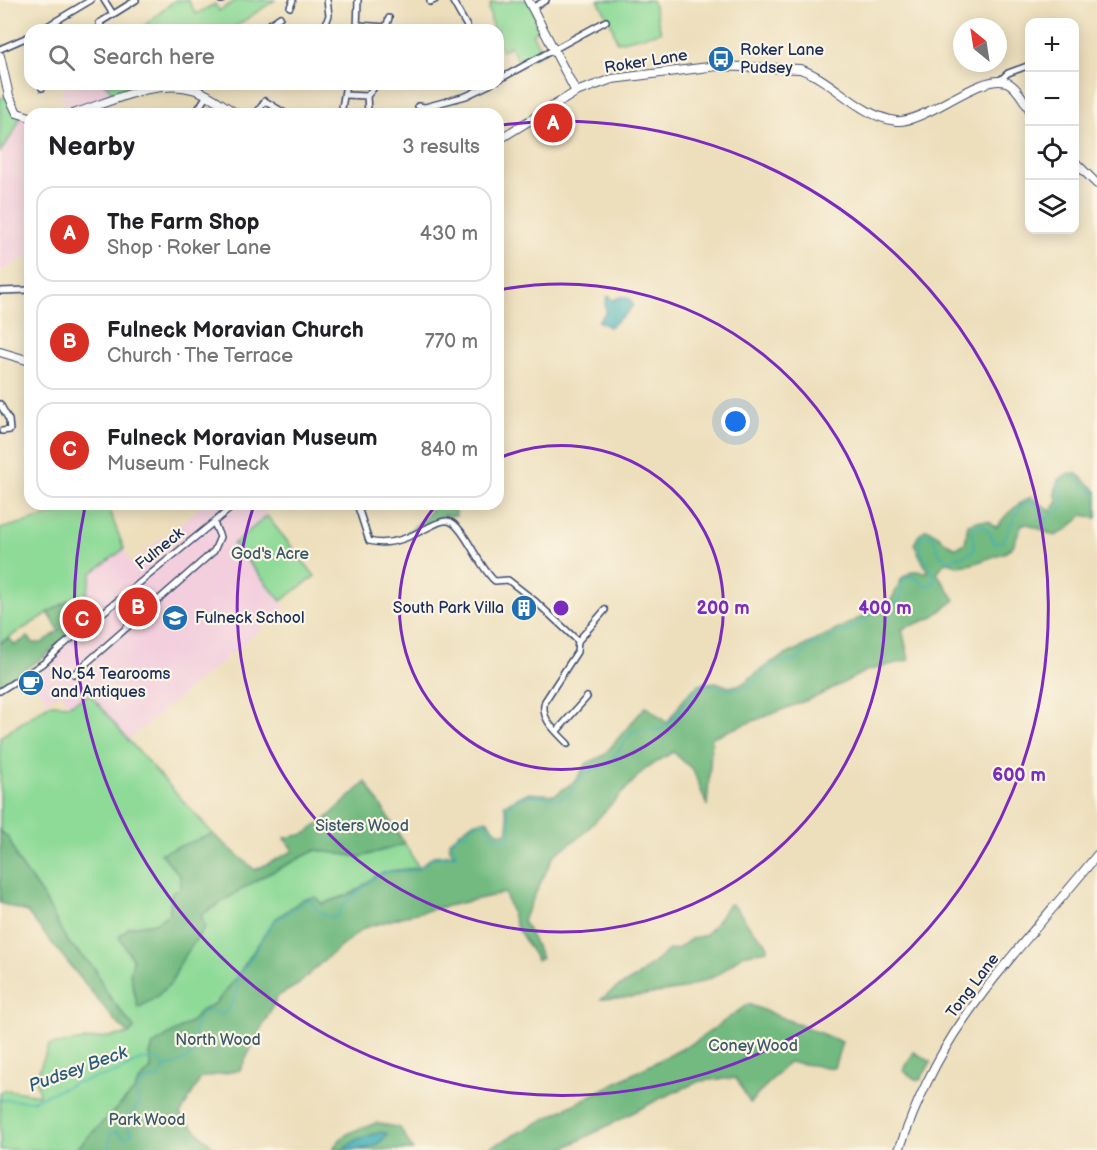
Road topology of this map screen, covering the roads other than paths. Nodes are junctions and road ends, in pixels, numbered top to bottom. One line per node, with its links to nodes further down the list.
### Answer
1 (104, 0): 11 (street)
2 (136, 0): 11 (street)
3 (293, 0): 10 (street)
4 (327, 0): 19 (street)
5 (358, 0): 20 (street)
6 (452, 0): 22 (street)
7 (546, 0): 9 (street)
8 (88, 1): 15 (street)
9 (530, 4): 25 (street)
10 (290, 7)
11 (113, 14): 17 (street)
12 (280, 17): 18 (street)
13 (389, 18): 21 (street)
14 (606, 21): 25 (street)
15 (54, 22): 16 (street)
16 (50, 24)
17 (100, 24)
18 (271, 24)
19 (326, 24)
20 (357, 24)
21 (387, 24)
22 (466, 24)
23 (24, 39): 24 (street)
24 (0, 49)
25 (554, 50): 29 (street); 36 (street)
26 (0, 56): 28 (street)
27 (1025, 67): 30 (street)
28 (2, 77): 49 (street)
29 (504, 77)
30 (999, 81): 36 (street, Roker Lane); 40 (street)
31 (150, 90): 41 (street)
32 (200, 90): 37 (street)
33 (345, 90): 38 (street)
34 (372, 90): 39 (street)
35 (478, 90): 48 (street)
36 (576, 92): 50 (street, Roker Lane)
37 (207, 95): 42 (street); 43 (street)
38 (345, 95): 39 (street); 46 (street)
39 (367, 96): 47 (street)
40 (1025, 104)
41 (90, 108)
42 (199, 108)
43 (228, 108)
44 (260, 108): 45 (street)
45 (276, 108)
46 (342, 108)
47 (368, 108)
48 (426, 108)
49 (24, 115)
50 (504, 136)
51 (1079, 166): 52 (street)
52 (1097, 184)
53 (0, 291): 54 (street)
54 (24, 291)
55 (0, 352): 56 (street)
56 (24, 359)
57 (0, 404): 58 (street)
58 (2, 431)
59 (229, 510): 61 (street, Fulneck)
60 (359, 510): 63 (street)
61 (214, 523): 64 (street); 65 (street, Fulneck)
62 (605, 610): 63 (street)
63 (578, 641): 67 (street)
64 (74, 674)
65 (0, 691)
66 (588, 697): 67 (street)
67 (557, 731): 68 (street)
68 (568, 744)
69 (1097, 855): 70 (street, Tong Lane)
70 (899, 1150)

